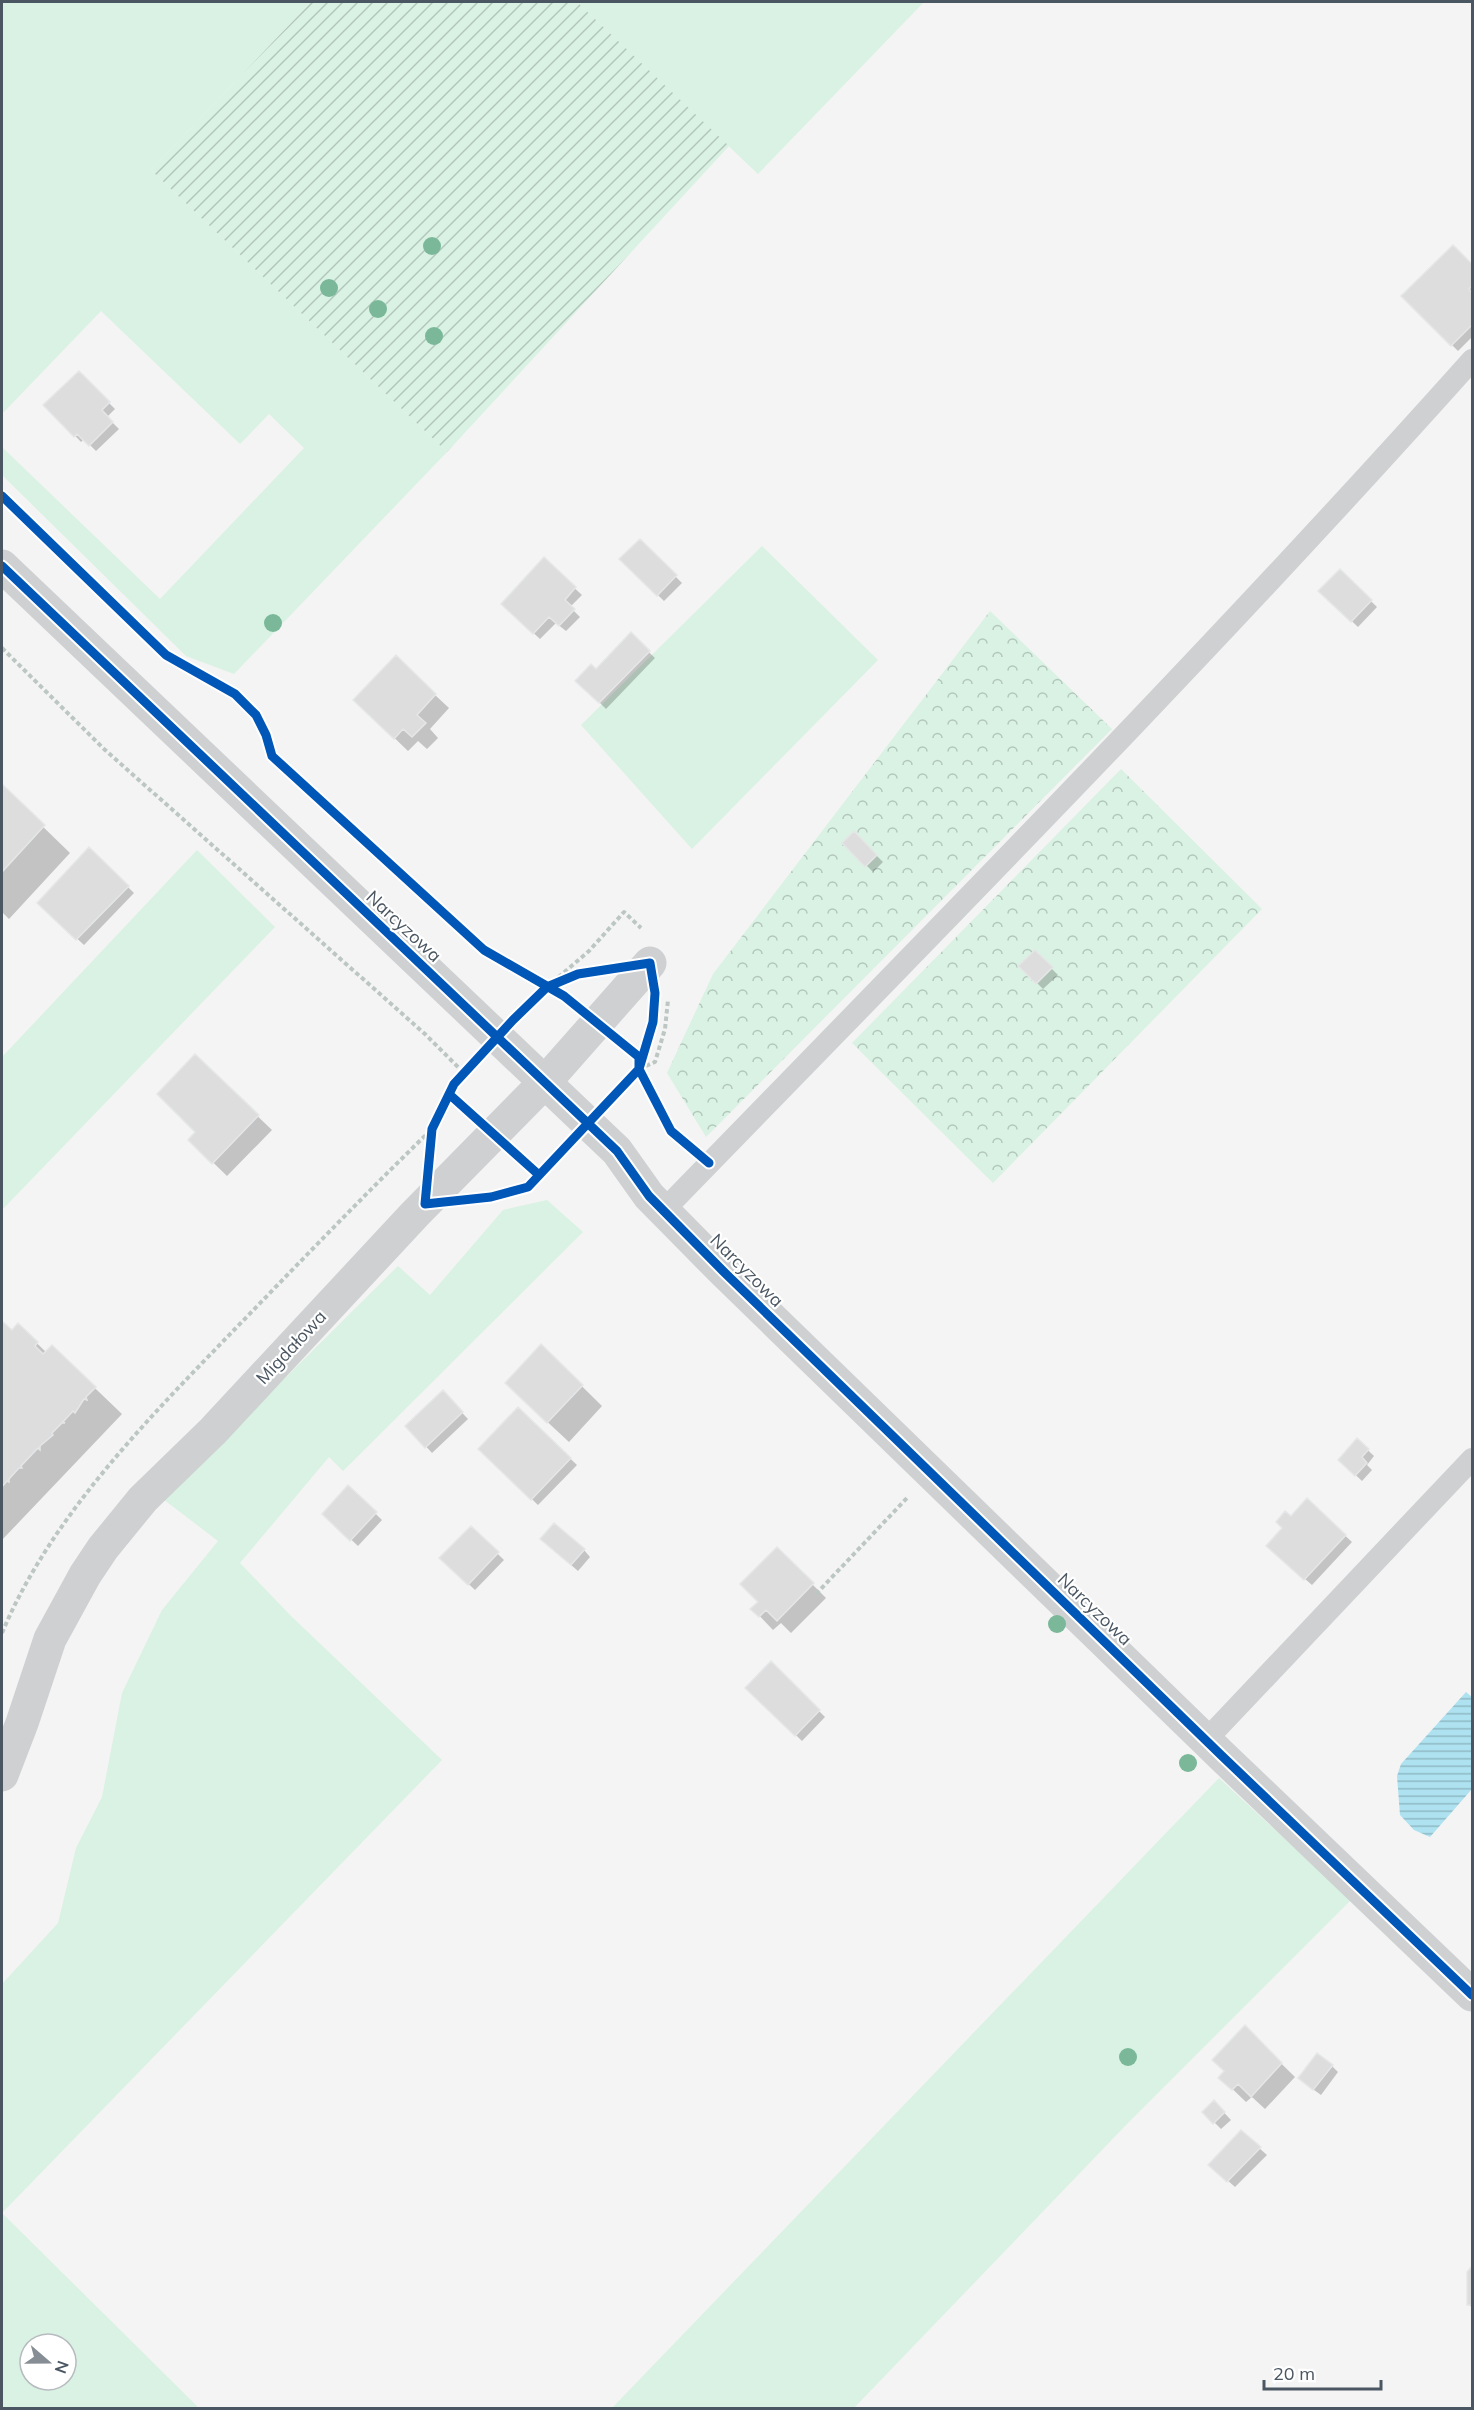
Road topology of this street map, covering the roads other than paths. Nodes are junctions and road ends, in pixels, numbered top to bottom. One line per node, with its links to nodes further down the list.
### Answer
1 (1473, 360): 5 (lane)
2 (2, 566): 4 (street, Narcyzowa)
3 (650, 963): 4 (street, Migdałowa)
4 (545, 1082): 5 (street, Narcyzowa); 7 (street, Migdałowa)
5 (664, 1210): 8 (street, Narcyzowa)
6 (1473, 1459): 8 (lane)
7 (12, 1716): 9 (street, Migdałowa)
8 (1206, 1740): 10 (street, Narcyzowa)
9 (2, 1775)
10 (1473, 1995)

